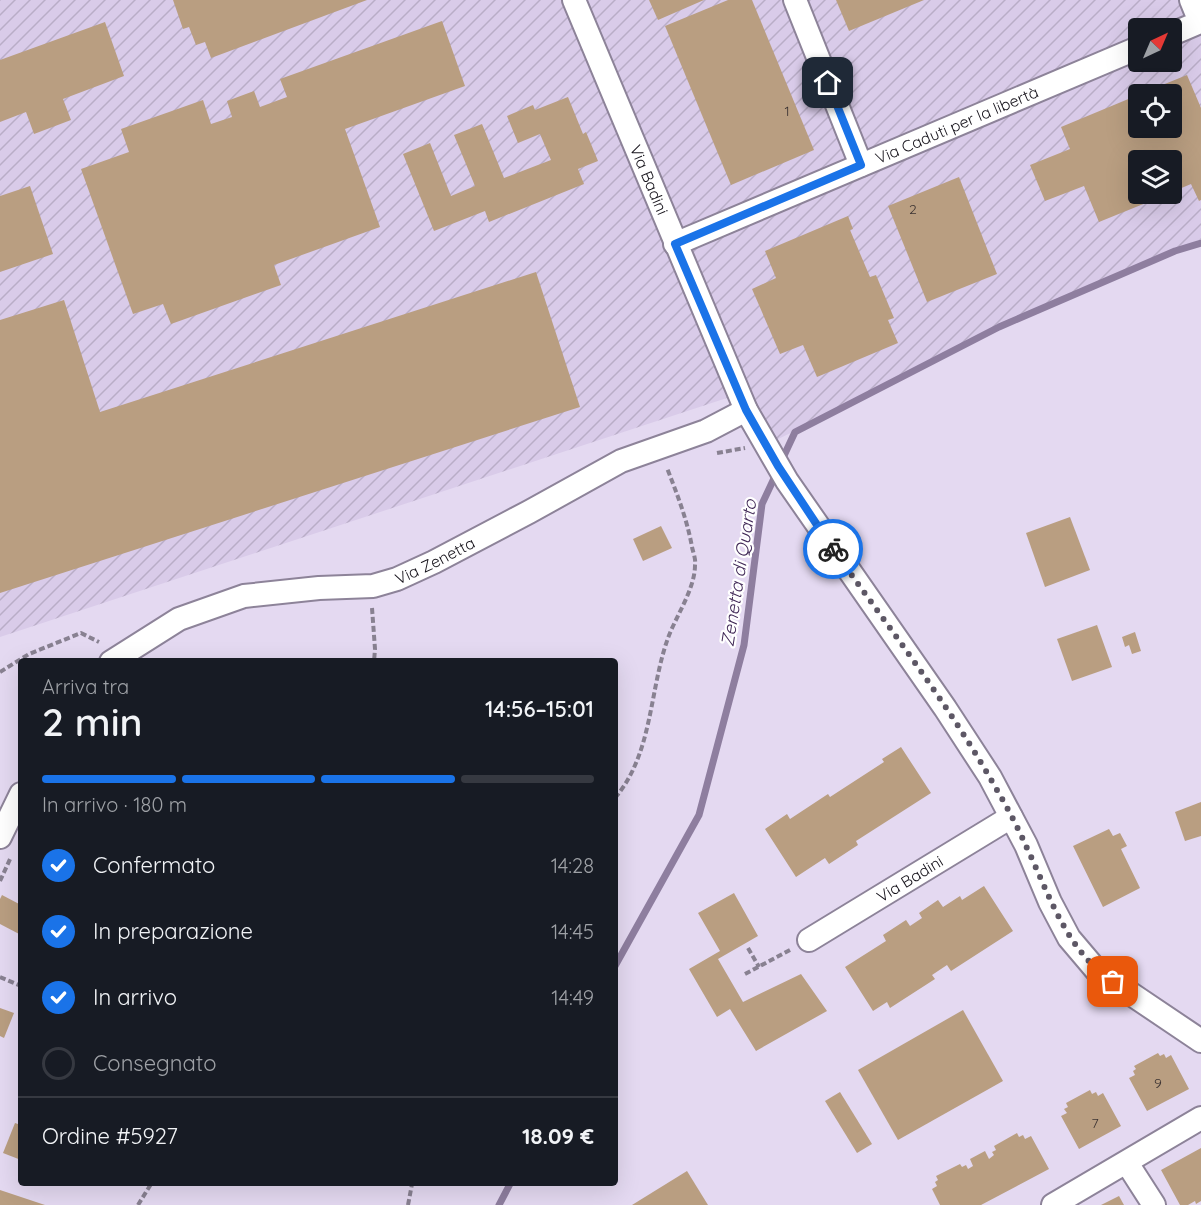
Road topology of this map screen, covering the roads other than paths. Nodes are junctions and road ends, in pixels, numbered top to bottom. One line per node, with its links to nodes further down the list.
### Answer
1 (574, 0): 7 (street, Via Badini)
2 (795, 0): 6 (street)
3 (1191, 0): 4 (street)
4 (1182, 30)
5 (1128, 52): 6 (street, Via Caduti per la libertà)
6 (861, 165): 7 (street, Via Caduti per la libertà)
7 (675, 244): 8 (street, Via Badini)
8 (746, 410): 9 (street, Via Zenetta); 11 (street, Via Badini)
9 (115, 658)
10 (18, 800): 12 (street)
11 (1011, 817): 13 (street, Via Badini); 14 (street, Via Badini)
12 (0, 837)
13 (809, 940)
14 (1201, 1041)
15 (1201, 1118): 16 (street)
16 (1127, 1163): 17 (street); 18 (street)
17 (1053, 1205)
18 (1154, 1205)

